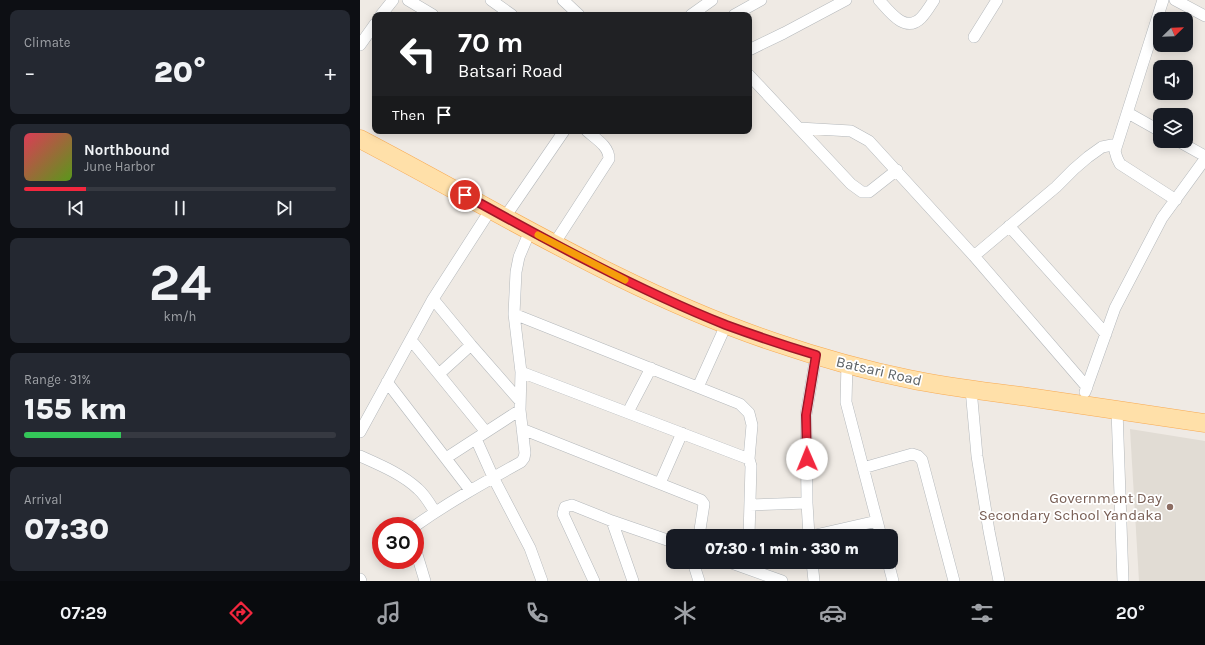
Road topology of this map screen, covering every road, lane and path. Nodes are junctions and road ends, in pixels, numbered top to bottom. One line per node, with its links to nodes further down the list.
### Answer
1 (393, 0): 13 (street)
2 (408, 0): 14 (street)
3 (491, 0): 15 (street)
4 (563, 0): 16 (street)
5 (712, 0): 17 (street)
6 (761, 0): 18 (street)
7 (846, 0): 23 (street)
8 (879, 0): 9 (street)
9 (934, 0)
10 (998, 0): 21 (street)
11 (1164, 0): 25 (street)
12 (1175, 0): 19 (street)
13 (383, 12)
14 (428, 12)
15 (508, 12)
16 (575, 12)
17 (695, 12)
18 (739, 12)
19 (1205, 16)
20 (372, 28): 22 (street)
21 (974, 37)
22 (360, 45)
23 (752, 49)
24 (752, 79): 27 (street)
25 (1128, 113): 26 (street); 31 (street)
26 (1153, 127)
27 (799, 128): 34 (street); 34 (street)
28 (562, 134): 36 (street)
29 (591, 134): 39 (street)
30 (360, 139): 36 (main road, Batsari Road)
31 (1118, 144): 35 (street); 37 (street)
32 (1189, 148): 33 (street)
33 (1205, 158): 35 (street)
34 (897, 170): 40 (street)
35 (1176, 200): 44 (street)
36 (498, 213): 38 (main road, Batsari Road); 41 (street)
37 (1009, 226): 40 (street); 44 (street)
38 (530, 231): 39 (main road, Batsari Road); 42 (street)
39 (554, 244): 43 (main road, Batsari Road)
40 (974, 256): 54 (street)
41 (433, 299): 45 (street); 46 (street)
42 (514, 314): 49 (street); 50 (street)
43 (726, 325): 47 (main road, Batsari Road); 53 (street)
44 (1106, 334): 54 (street)
45 (411, 340): 51 (street); 52 (street)
46 (471, 345): 51 (street); 57 (street)
47 (816, 355): 48 (main road, Batsari Road); 73 (street)
48 (847, 364): 55 (main road, Batsari Road); 69 (street)
49 (651, 368): 53 (street); 59 (street)
50 (521, 372): 57 (street); 59 (street)
51 (439, 374): 63 (street)
52 (387, 382): 62 (street); 67 (street)
53 (698, 387): 68 (street)
54 (1087, 387): 56 (street)
55 (971, 389): 56 (main road, Batsari Road); 99 (street)
56 (1081, 404): 58 (main road, Batsari Road)
57 (520, 406): 61 (street); 63 (street)
58 (1117, 410): 60 (main road, Batsari Road); 100 (street)
59 (628, 412): 64 (street)
60 (1205, 423)
61 (522, 429): 70 (street); 71 (street)
62 (360, 432)
63 (486, 432): 65 (street)
64 (682, 433): 68 (street); 71 (street)
65 (476, 439): 67 (street); 70 (street)
66 (360, 456): 75 (street)
67 (446, 458): 72 (street)
68 (749, 459): 74 (street)
69 (863, 468): 78 (street); 98 (street)
70 (493, 477): 72 (street); 91 (street)
71 (660, 483): 79 (street)
72 (470, 490): 75 (street)
73 (807, 503): 74 (street); 81 (street)
74 (750, 505): 80 (street)
75 (435, 512): 76 (street)
76 (424, 520)
77 (612, 521): 84 (street); 92 (street); 93 (street)
78 (877, 522): 82 (street); 83 (street)
79 (700, 529)
80 (749, 529)
81 (809, 529)
82 (844, 529)
83 (878, 529)
84 (666, 540)
85 (421, 569): 90 (street)
86 (695, 569): 94 (street)
87 (757, 569): 95 (street)
88 (813, 569): 96 (street)
89 (890, 569): 97 (street)
90 (424, 581)
91 (542, 581)
92 (594, 581)
93 (633, 581)
94 (699, 581)
95 (782, 581)
96 (814, 581)
97 (893, 581)
98 (954, 581)
99 (999, 581)
100 (1123, 581)

